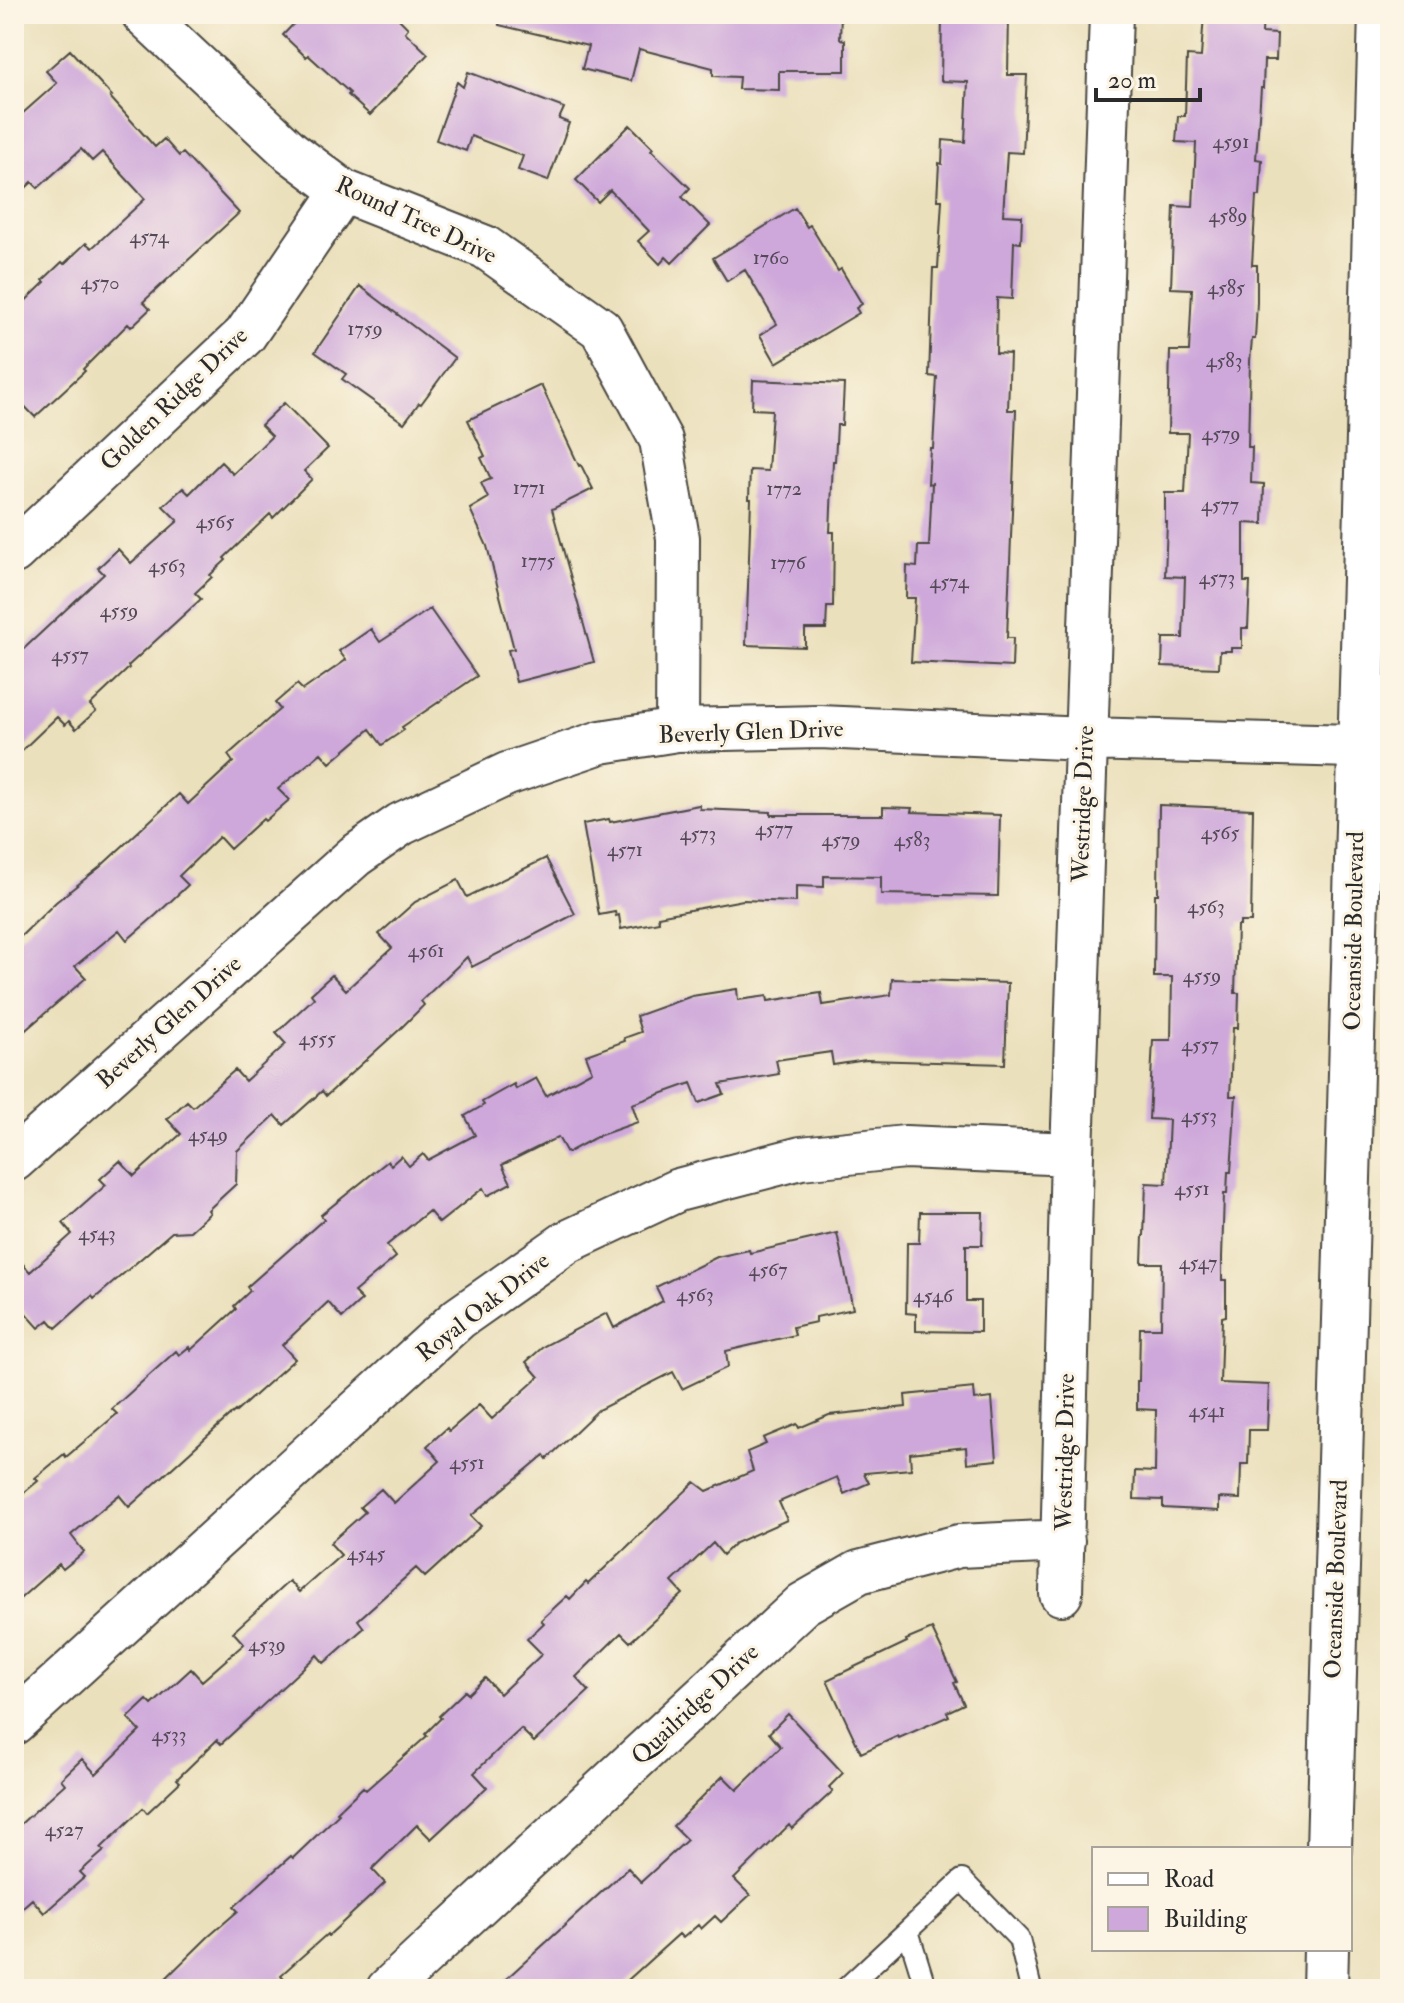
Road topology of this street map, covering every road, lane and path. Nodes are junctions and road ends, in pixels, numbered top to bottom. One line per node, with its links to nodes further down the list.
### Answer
1 (143, 14): 4 (street, Round Tree Drive)
2 (1111, 14): 7 (street, Westridge Drive)
3 (1381, 14): 8 (main road, Oceanside Boulevard)
4 (343, 191): 5 (street, Golden Ridge Drive); 6 (street, Round Tree Drive)
5 (14, 552)
6 (677, 730): 7 (street, Beverly Glen Drive); 10 (street, Beverly Glen Drive)
7 (1085, 739): 8 (street, Beverly Glen Drive); 9 (street, Westridge Drive)
8 (1374, 746): 14 (main road, Oceanside Boulevard)
9 (1072, 1154): 11 (street, Westridge Drive); 13 (street, Royal Oak Drive)
10 (14, 1160)
11 (1063, 1541): 12 (street, Westridge Drive); 17 (street, Quailridge Drive)
12 (1061, 1594)
13 (14, 1723)
14 (1329, 1847)
15 (908, 1931): 18 (lane); 19 (lane); 20 (lane)
16 (1326, 1951): 21 (main road)
17 (388, 1989)
18 (845, 1989)
19 (926, 1989)
20 (1031, 1989)
21 (1325, 1989)

